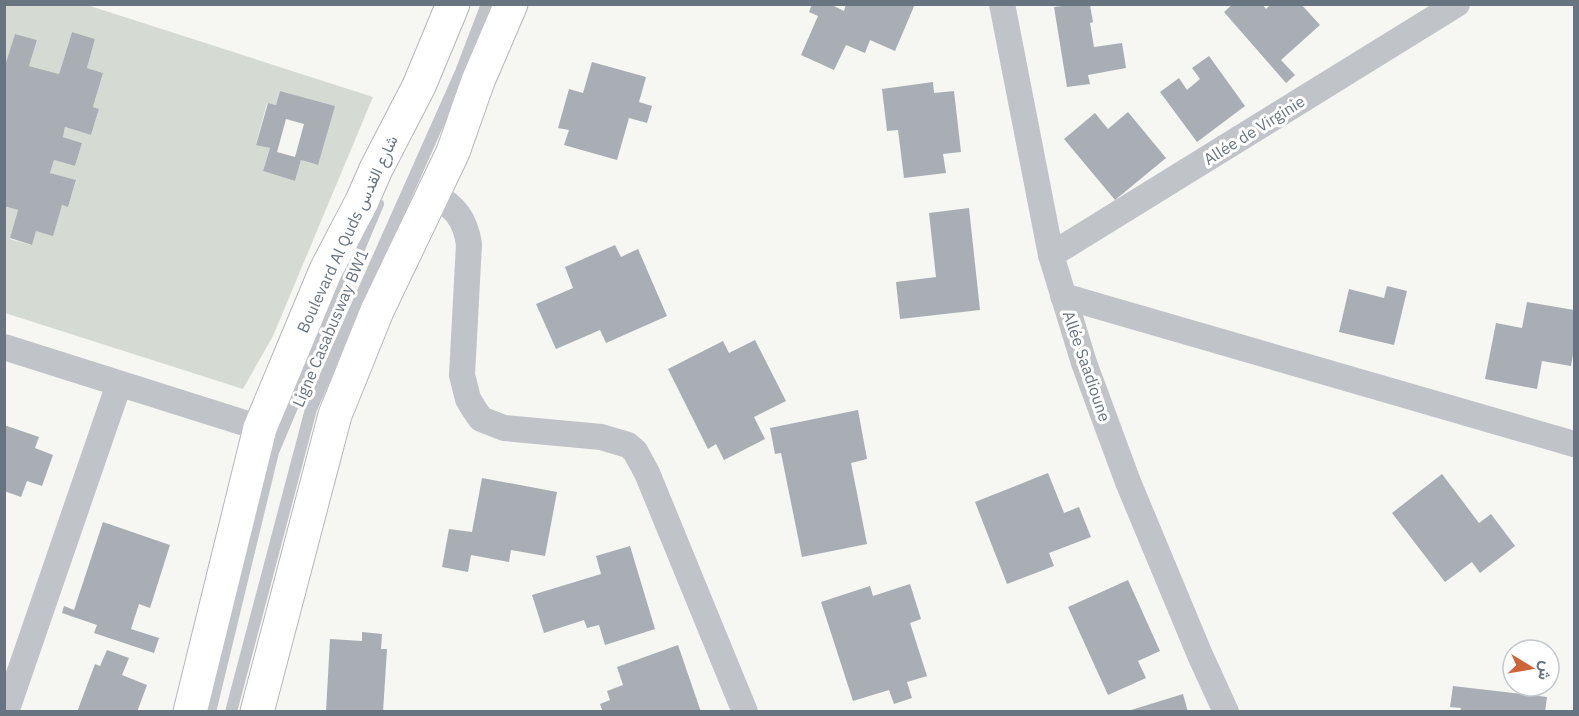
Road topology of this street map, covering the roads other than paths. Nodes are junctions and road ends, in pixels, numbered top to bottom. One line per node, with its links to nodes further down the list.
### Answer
1 (453, 4): 14 (main road, Boulevard Al Quds شارع القدس)
2 (463, 4): 7 (lane)
3 (487, 4): 19 (lane, Ligne Casabusway BW1)
4 (512, 4): 9 (main road)
5 (1002, 4): 10 (street, Allée Saadioune)
6 (1457, 4): 10 (street, Allée de Virginie)
7 (404, 142)
8 (381, 195): 18 (lane, Ligne Casabusway BW1)
9 (433, 195): 20 (main road); 21 (street)
10 (1051, 255): 11 (street, Allée Saadioune)
11 (1063, 296): 15 (street); 22 (street, Allée Saadioune)
12 (4, 347): 13 (street)
13 (118, 384): 14 (street); 16 (street)
14 (260, 428): 17 (main road, Boulevard Al Quds شارع القدس)
15 (1575, 444)
16 (6, 706)
17 (190, 711)
18 (210, 711)
19 (231, 711)
20 (256, 711)
21 (745, 711)
22 (1226, 711)

